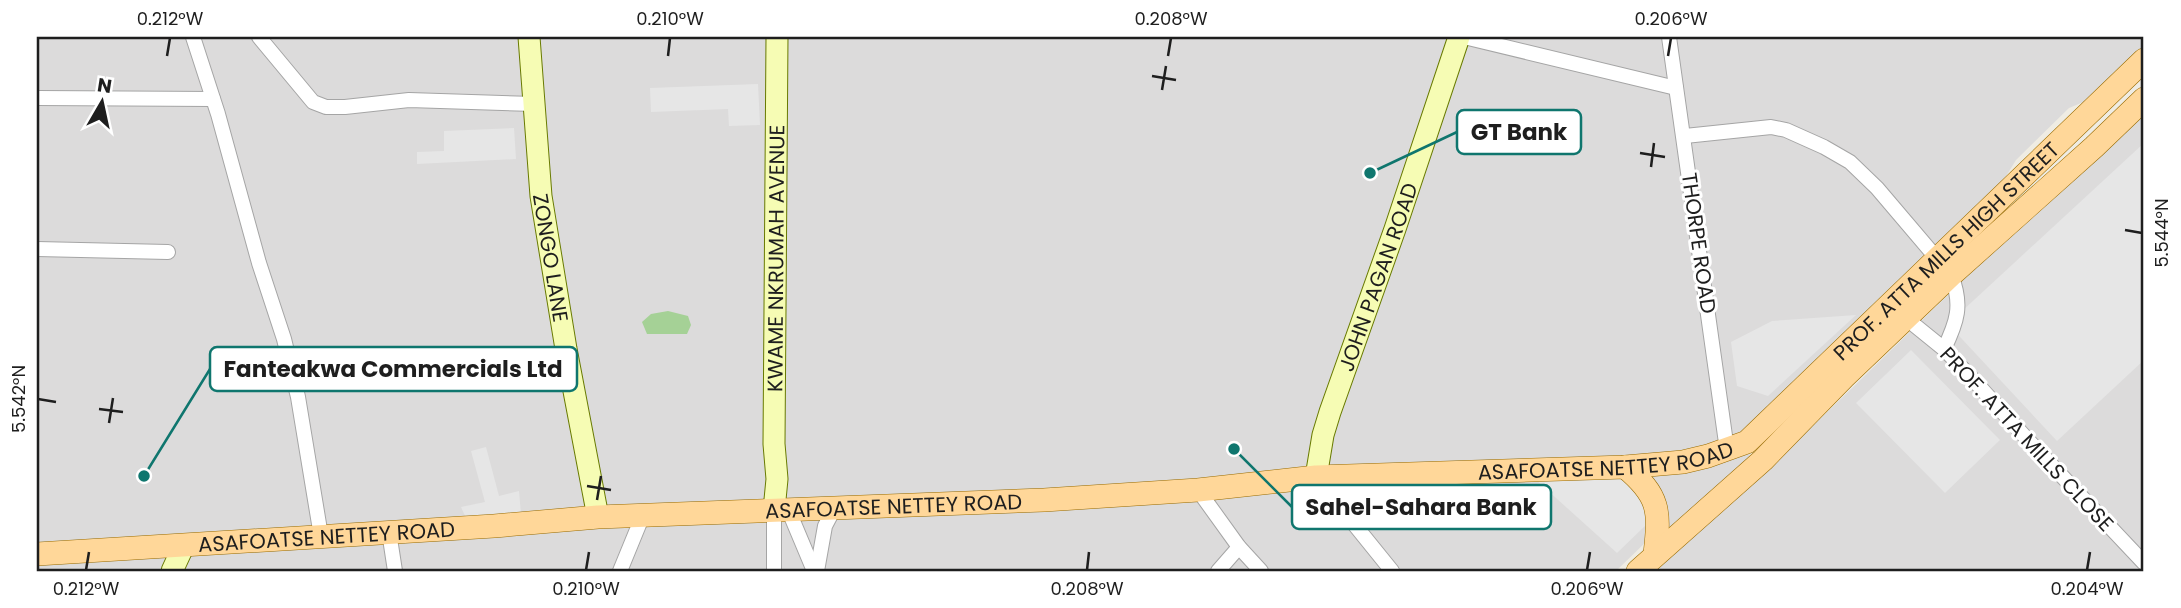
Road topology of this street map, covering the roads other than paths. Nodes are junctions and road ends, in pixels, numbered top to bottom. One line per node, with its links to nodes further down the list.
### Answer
1 (193, 37): 10 (street)
2 (259, 37): 12 (street)
3 (529, 37): 12 (main road, ZONGO LANE)
4 (777, 37): 25 (main road, KWAME NKRUMAH AVENUE)
5 (1461, 37): 8 (street); 22 (main road, JOHN PAGAN ROAD)
6 (1669, 37): 8 (street, THORPE ROAD)
7 (2144, 60): 16 (main road, PROF. ATTA MILLS HIGH STREET)
8 (1676, 88): 13 (street, THORPE ROAD)
9 (37, 98): 10 (street)
10 (213, 99): 29 (street)
11 (2144, 99): 16 (main road, PROF. ATTA MILLS HIGH STREET)
12 (534, 104): 27 (main road, ZONGO LANE)
13 (1685, 136): 16 (street); 19 (street, THORPE ROAD)
14 (37, 249): 15 (street)
15 (168, 252)
16 (1944, 267): 17 (main road, PROF. ATTA MILLS HIGH STREET); 18 (street); 19 (main road, PROF. ATTA MILLS HIGH STREET)
17 (1907, 319): 18 (street, PROF. ATTA MILLS CLOSE); 20 (main road, PROF. ATTA MILLS HIGH STREET)
18 (1944, 349): 34 (street, PROF. ATTA MILLS CLOSE)
19 (1737, 446): 20 (main road); 21 (main road, ASAFOATSE NETTEY ROAD)
20 (1763, 460): 33 (main road, PROF. ATTA MILLS HIGH STREET)
21 (1625, 467): 22 (main road, ASAFOATSE NETTEY ROAD); 33 (main road)
22 (1316, 477): 23 (main road, ASAFOATSE NETTEY ROAD); 42 (street)
23 (1198, 490): 24 (main road, ASAFOATSE NETTEY ROAD); 31 (street)
24 (835, 507): 25 (main road, ASAFOATSE NETTEY ROAD); 39 (street)
25 (781, 509): 26 (main road, ASAFOATSE NETTEY ROAD); 38 (street); 39 (street)
26 (643, 515): 27 (main road, ASAFOATSE NETTEY ROAD); 37 (street)
27 (598, 517): 28 (main road, ASAFOATSE NETTEY ROAD)
28 (389, 532): 29 (main road, ASAFOATSE NETTEY ROAD); 36 (street)
29 (321, 536): 30 (main road, ASAFOATSE NETTEY ROAD)
30 (184, 545): 32 (main road, ASAFOATSE NETTEY ROAD); 35 (main road)
31 (1239, 547): 40 (street); 41 (street)
32 (37, 554)
33 (1655, 554): 43 (main road, PROF. ATTA MILLS HIGH STREET)
34 (2144, 562)
35 (172, 571)
36 (396, 571)
37 (620, 571)
38 (774, 571)
39 (816, 571)
40 (1218, 571)
41 (1261, 571)
42 (1392, 571)
43 (1638, 571)

